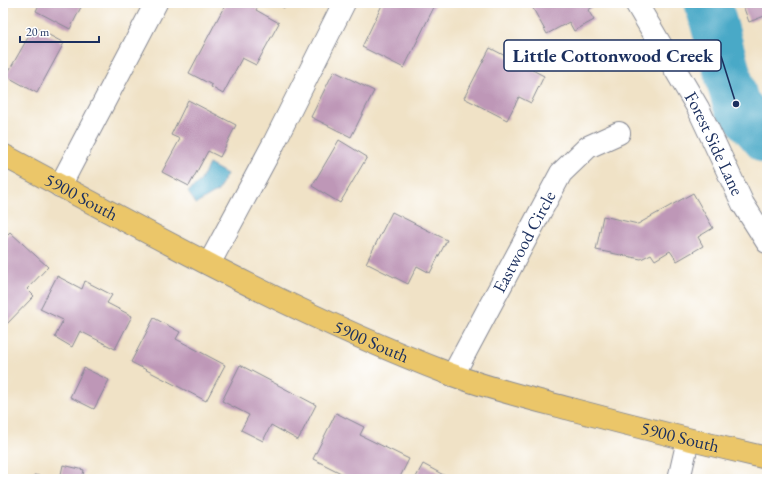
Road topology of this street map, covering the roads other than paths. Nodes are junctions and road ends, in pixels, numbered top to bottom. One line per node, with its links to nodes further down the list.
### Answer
1 (156, 3): 6 (street)
2 (344, 3): 8 (street)
3 (636, 3): 7 (street, Forest Side Lane)
4 (620, 132): 9 (street, Eastwood Circle)
5 (3, 156): 6 (main road, 5900 South)
6 (60, 186): 8 (main road, 5900 South)
7 (767, 242)
8 (210, 264): 9 (main road, 5900 South)
9 (453, 375): 10 (main road, 5900 South)
10 (688, 440): 11 (main road, 5900 South); 12 (street)
11 (767, 458)
12 (679, 479)

